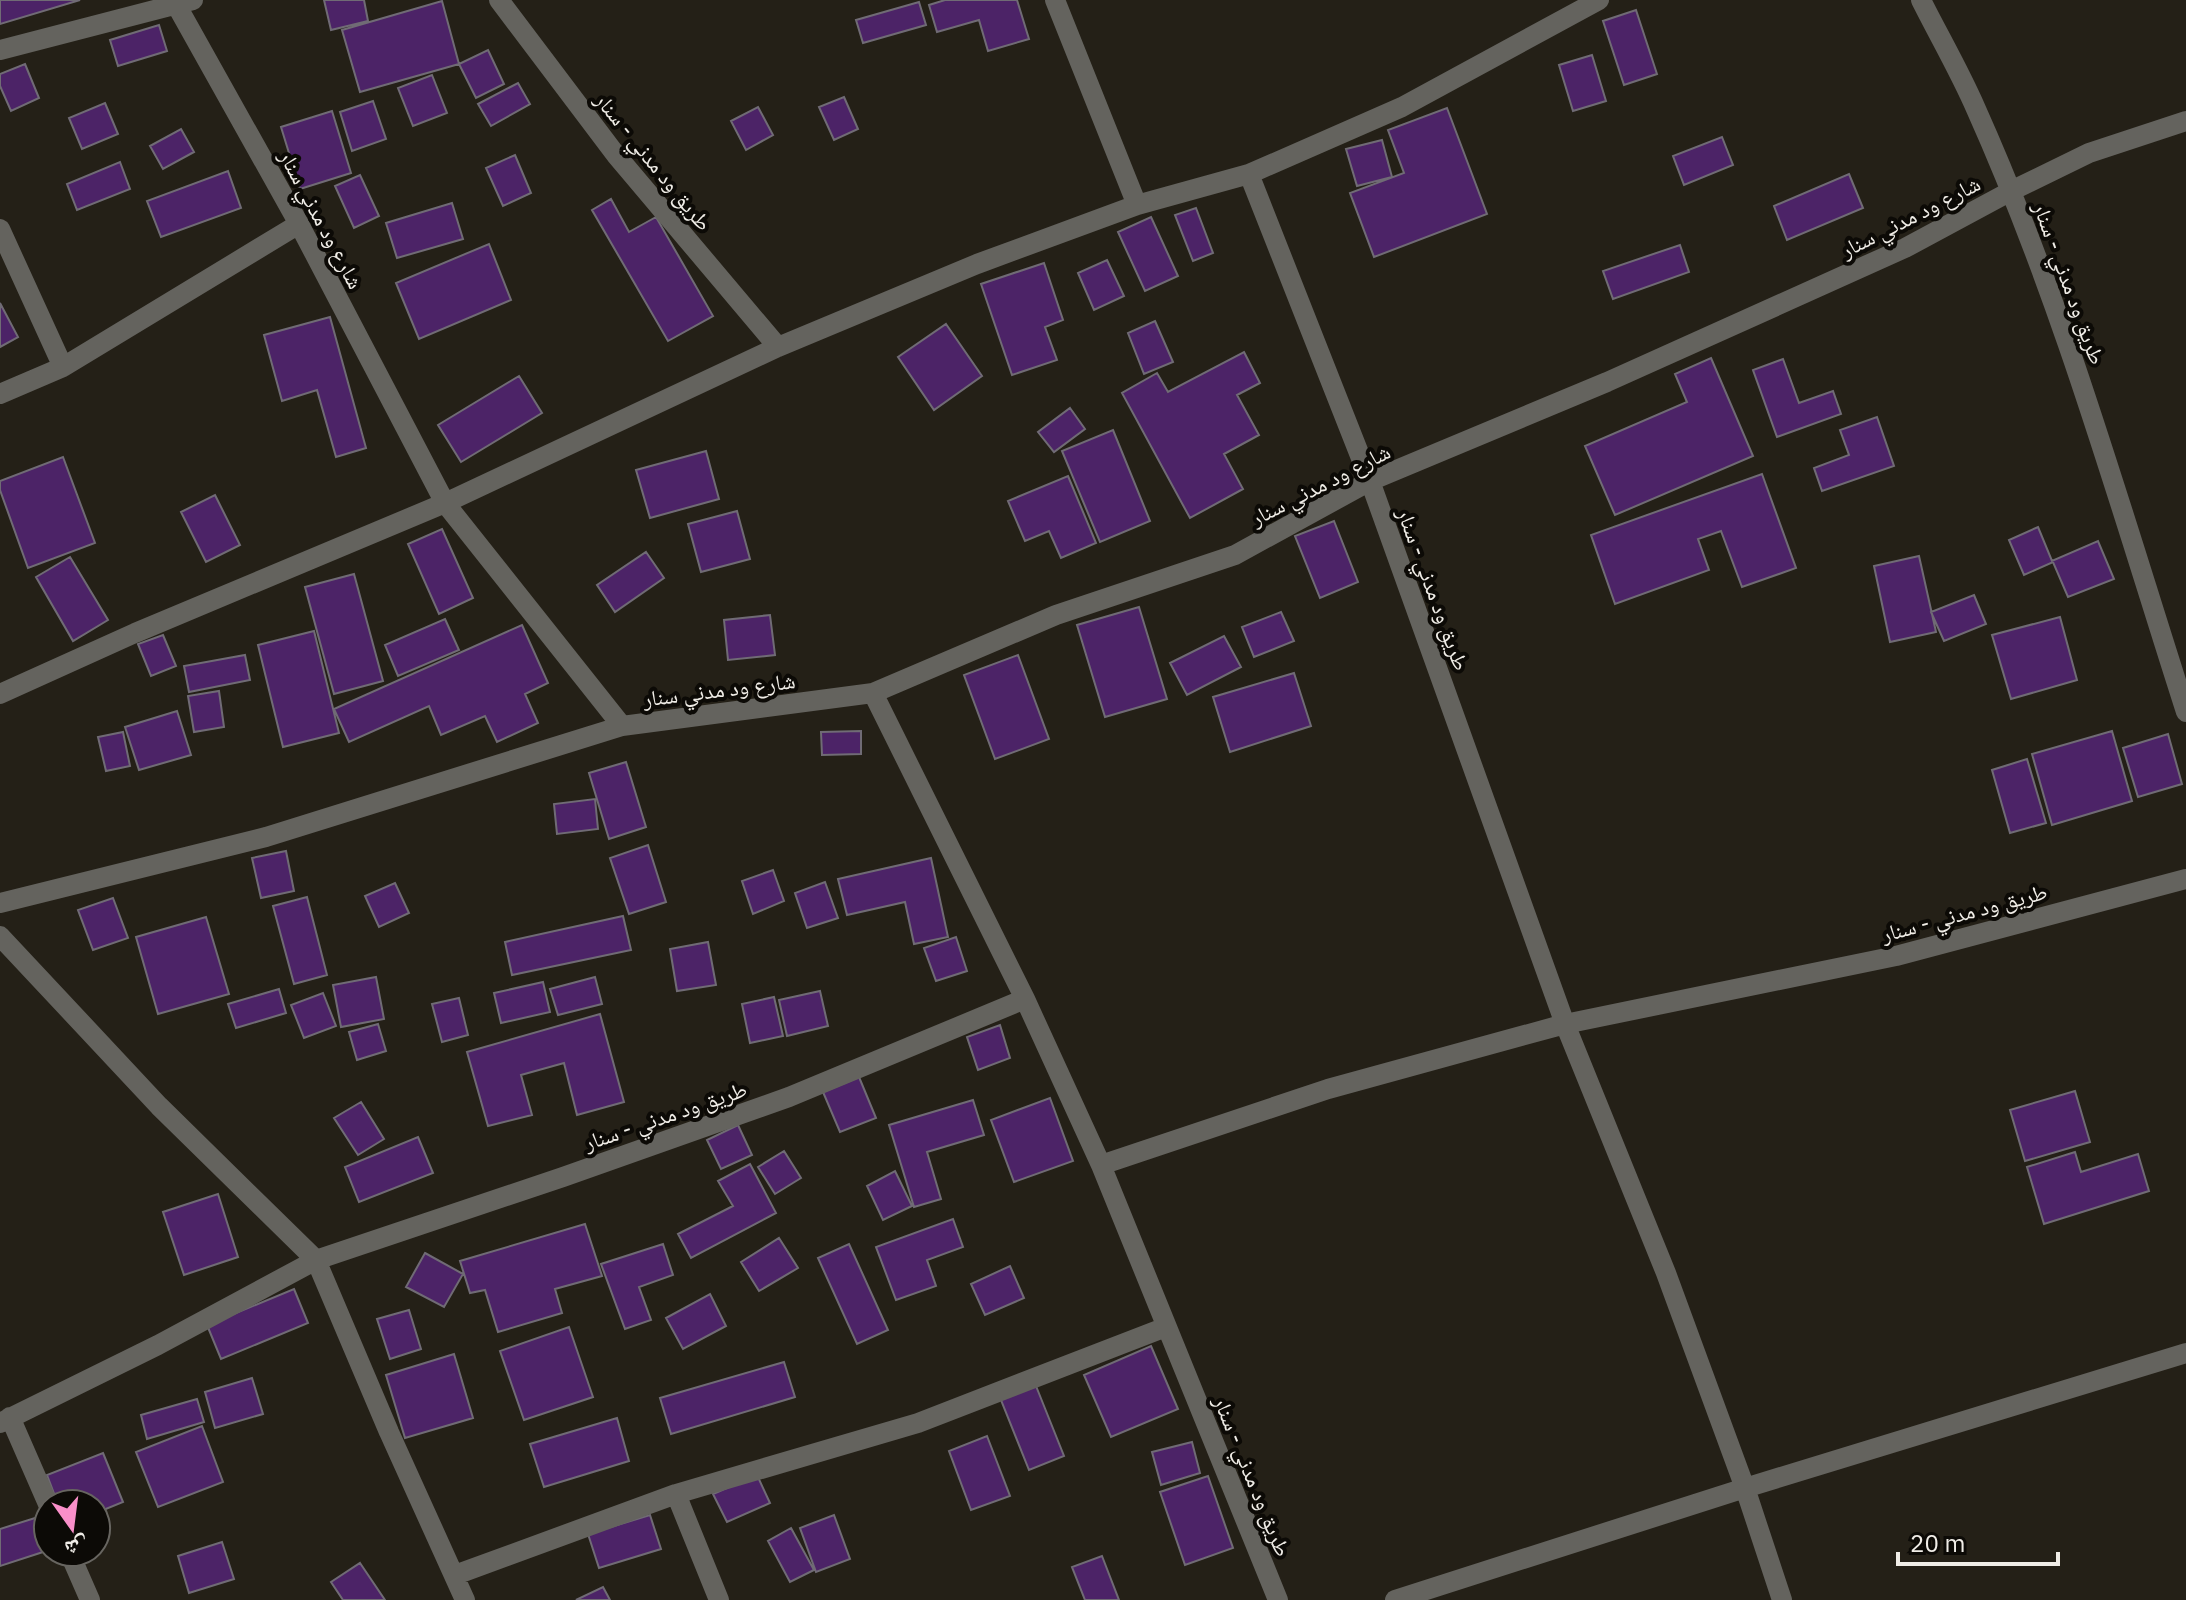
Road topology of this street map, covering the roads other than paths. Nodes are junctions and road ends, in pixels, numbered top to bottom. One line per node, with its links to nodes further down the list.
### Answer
1 (499, 0): 13 (street, طريق ود مدني - سنار)
2 (1055, 0): 10 (street)
3 (1599, 0): 8 (street)
4 (1921, 0): 9 (street, طريق ود مدني - سنار)
5 (185, 3): 6 (street); 11 (street, شارع ود مدني سنار)
6 (0, 50)
7 (2186, 121): 9 (street, طريق ود مدني - سنار)
8 (1249, 174): 10 (street); 16 (street, طريق ود مدني - سنار)
9 (2011, 191): 16 (street, شارع ود مدني سنار); 20 (street, طريق ود مدني - سنار)
10 (1137, 205): 13 (street)
11 (299, 224): 14 (street); 17 (street, شارع ود مدني سنار)
12 (0, 229): 14 (street)
13 (778, 347): 17 (street)
14 (63, 367): 15 (street)
15 (0, 394)
16 (1370, 481): 18 (street, شارع ود مدني سنار); 26 (street, طريق ود مدني - سنار)
17 (445, 503): 19 (street); 21 (street, شارع ود مدني سنار)
18 (873, 693): 21 (street, شارع ود مدني سنار); 25 (street, طريق ود مدني - سنار)
19 (0, 694)
20 (2186, 712)
21 (622, 726): 23 (street, شارع ود مدني سنار)
22 (2186, 879): 26 (street, طريق ود مدني - سنار)
23 (0, 903)
24 (0, 936): 28 (street)
25 (1025, 999): 27 (street, طريق ود مدني - سنار); 28 (street, طريق ود مدني - سنار)
26 (1565, 1024): 27 (street, طريق ود مدني - سنار); 33 (street, طريق ود مدني - سنار)
27 (1101, 1165): 29 (street, طريق ود مدني - سنار)
28 (316, 1260): 31 (street, طريق ود مدني - سنار); 36 (street)
29 (1166, 1327): 34 (street); 40 (street, طريق ود مدني - سنار)
30 (2186, 1353): 33 (street)
31 (5, 1420): 32 (street)
32 (40, 1488)
33 (1745, 1488): 41 (street); 42 (street, طريق ود مدني - سنار)
34 (676, 1494): 36 (street); 39 (street)
35 (76, 1568): 37 (street)
36 (455, 1575): 38 (street)
37 (90, 1600)
38 (465, 1600)
39 (719, 1600)
40 (1278, 1600)
41 (1395, 1600)
42 (1782, 1600)

